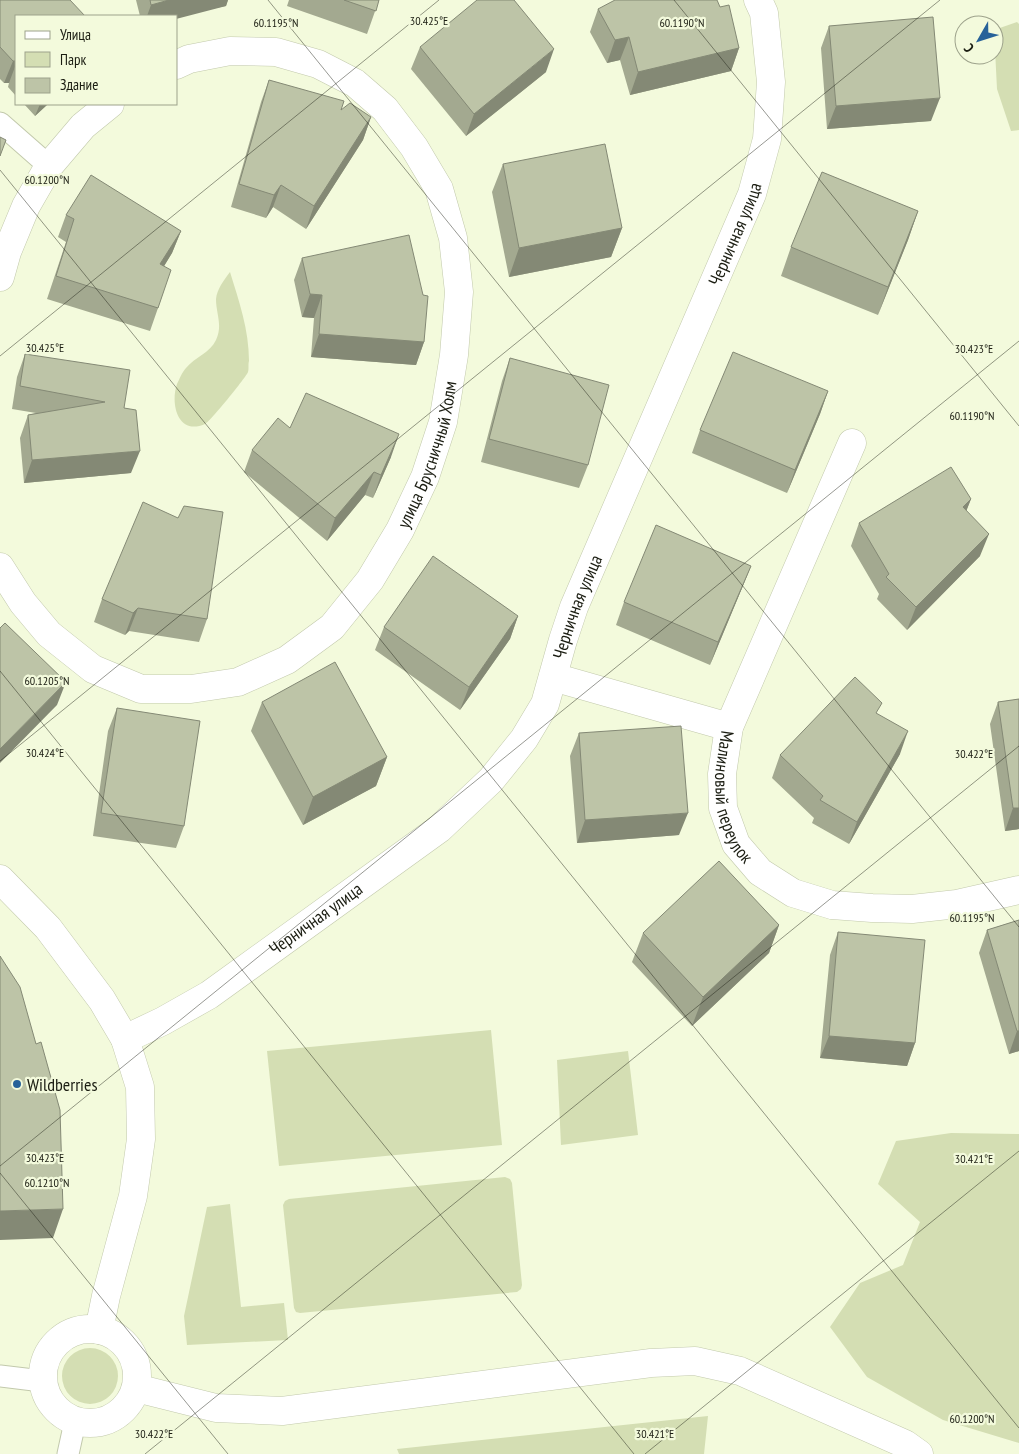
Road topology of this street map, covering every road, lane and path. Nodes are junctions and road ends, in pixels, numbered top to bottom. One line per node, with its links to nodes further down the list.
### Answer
1 (758, 0): 9 (street, Черничная улица)
2 (178, 64): 8 (street, улица Брусничный Холм)
3 (109, 105): 5 (street)
4 (0, 123): 5 (lane)
5 (48, 166): 6 (street)
6 (0, 277)
7 (852, 443): 10 (street, Малиновый переулок)
8 (0, 567)
9 (553, 677): 10 (street); 13 (street, Черничная улица)
10 (729, 728): 12 (street, Малиновый переулок)
11 (0, 879): 13 (street)
12 (1019, 890)
13 (125, 1039): 14 (street)
14 (99, 1330): 16 (street); 17 (street)
15 (0, 1376): 16 (lane)
16 (42, 1381): 18 (street)
17 (136, 1388): 18 (street); 20 (street)
18 (76, 1422): 19 (lane)
19 (68, 1454)
20 (919, 1454)

